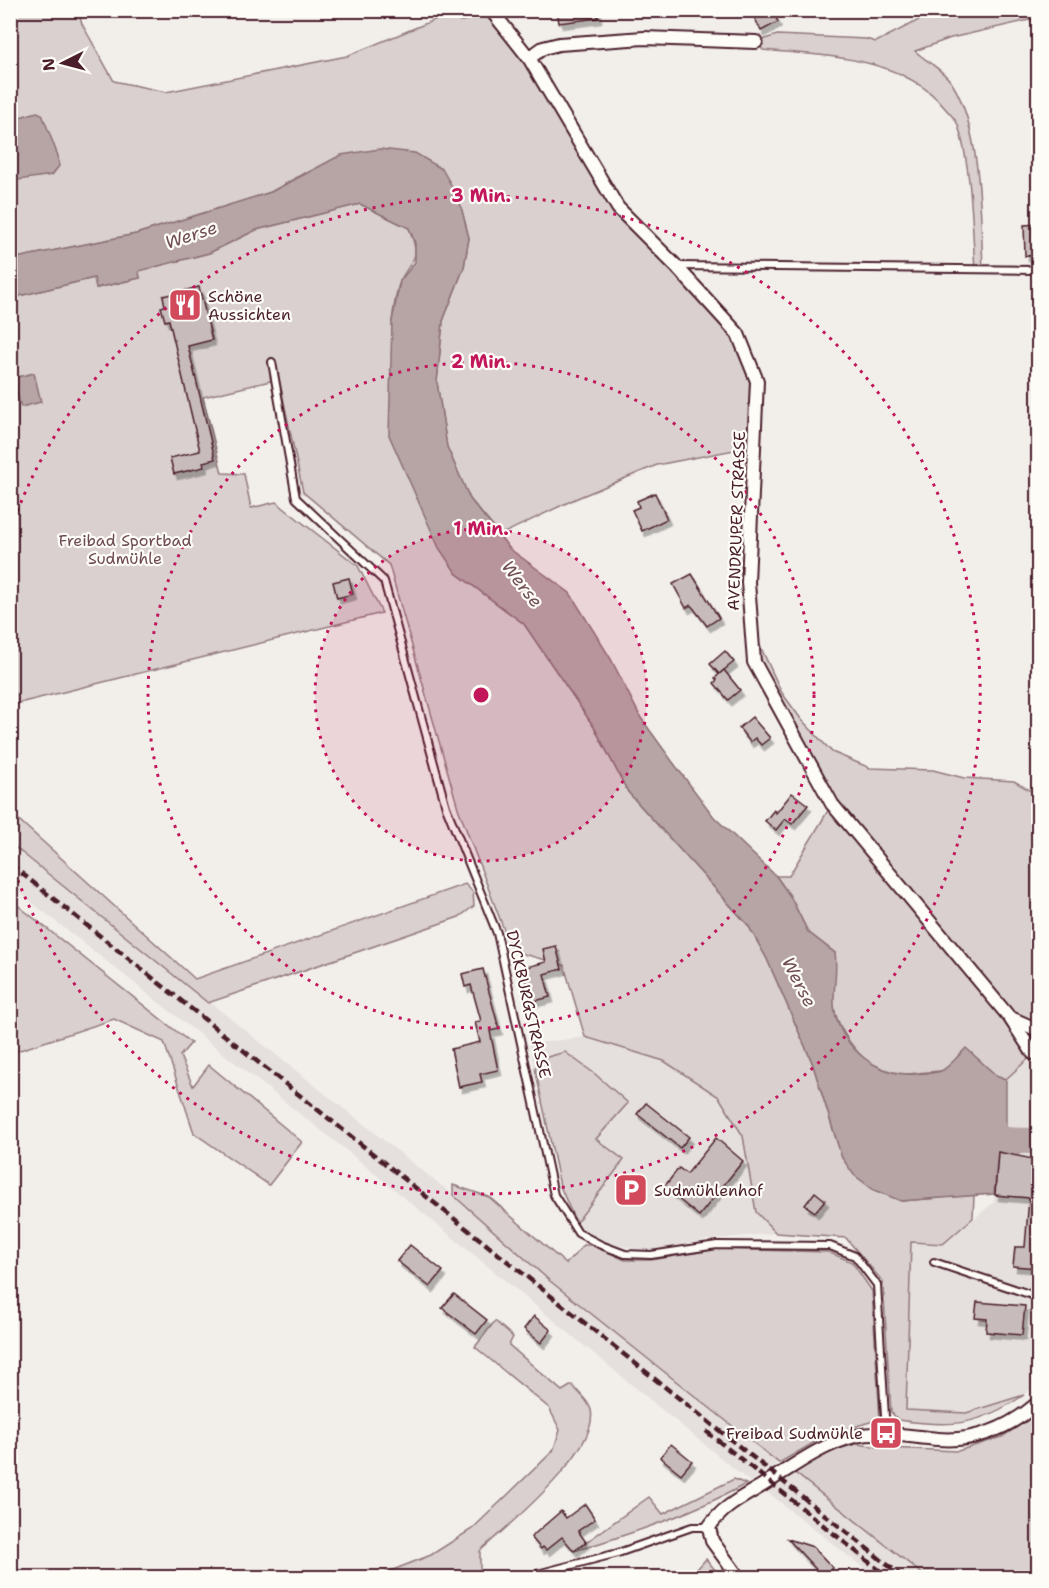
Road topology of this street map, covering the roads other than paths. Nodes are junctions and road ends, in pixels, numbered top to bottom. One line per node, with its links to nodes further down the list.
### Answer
1 (491, 10): 3 (street, AVENDRUPER STRASSE)
2 (756, 42): 3 (street)
3 (529, 58): 4 (street, AVENDRUPER STRASSE)
4 (676, 266): 5 (lane); 7 (street, AVENDRUPER STRASSE)
5 (1038, 270)
6 (272, 362): 13 (lane, DYCKBURGSTRASSE)
7 (1010, 1018): 8 (street, AVENDRUPER STRASSE); 9 (street)
8 (1038, 1029)
9 (1033, 1053)
10 (934, 1262): 11 (lane)
11 (1038, 1297)
12 (1038, 1403): 13 (street)
13 (885, 1433): 14 (street)
14 (709, 1527): 15 (lane); 16 (street)
15 (522, 1578)
16 (739, 1578)

